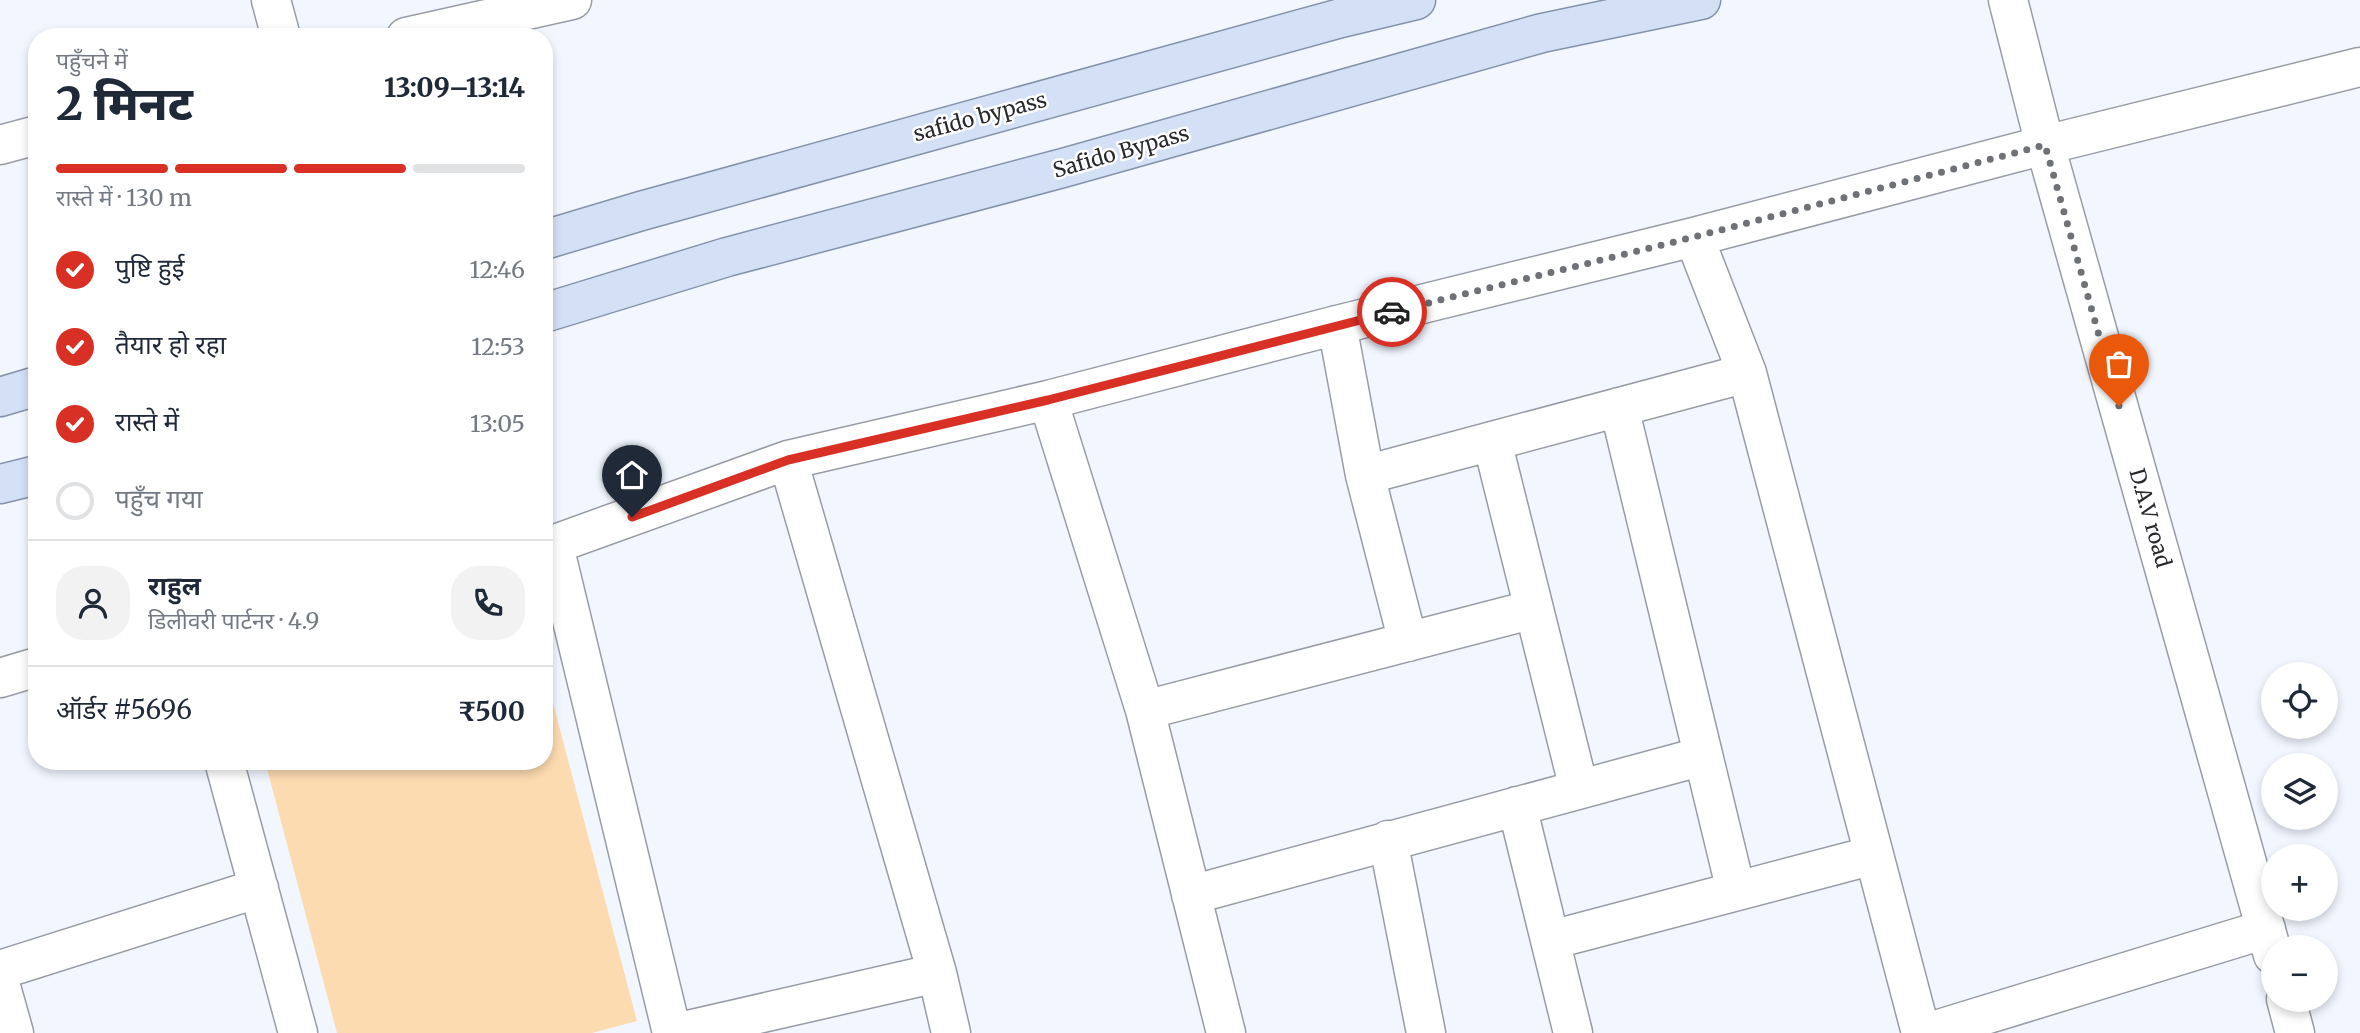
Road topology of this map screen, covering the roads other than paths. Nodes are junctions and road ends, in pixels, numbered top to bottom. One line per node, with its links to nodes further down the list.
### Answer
1 (271, 0): 6 (street)
2 (572, 0): 7 (street)
3 (1416, 0): 10 (main road, safido bypass)
4 (1701, 0): 12 (main road, Safido Bypass)
5 (2008, 0): 9 (street, D.A.V road)
6 (279, 28)
7 (446, 28)
8 (2360, 67): 9 (street)
9 (2045, 145): 11 (street); 40 (street, D.A.V road)
10 (553, 237)
11 (1694, 237): 13 (street); 14 (street)
12 (553, 310)
13 (1337, 325): 17 (street); 21 (street)
14 (1747, 373): 18 (street); 36 (street)
15 (28, 389): 16 (main road)
16 (0, 397)
17 (1048, 400): 20 (street); 30 (street)
18 (1619, 407): 19 (street); 31 (street)
19 (1492, 441): 21 (street); 26 (street)
20 (788, 460): 24 (street); 44 (street)
21 (1364, 475): 27 (street)
22 (28, 477): 23 (main road)
23 (0, 484)
24 (553, 546)
25 (553, 563): 49 (street)
26 (1534, 609): 27 (street); 33 (street)
27 (1408, 642): 30 (street)
28 (28, 670): 29 (street)
29 (0, 678)
30 (1144, 710): 39 (street)
31 (1703, 756): 33 (street); 38 (street)
32 (226, 770): 37 (street)
33 (1579, 789): 34 (street)
34 (1517, 806): 35 (street); 41 (street)
35 (1388, 840): 39 (street); 52 (street)
36 (1874, 855): 38 (street); 54 (street)
37 (259, 887): 43 (street); 48 (street)
38 (1736, 891): 41 (street)
39 (1191, 895): 51 (street)
40 (2268, 935)
41 (1551, 940): 53 (street)
42 (2261, 944): 54 (street)
43 (0, 970)
44 (937, 973): 49 (street); 50 (street)
45 (0, 983): 47 (street)
46 (2289, 1012): 55 (street)
47 (14, 1033)
48 (298, 1033)
49 (673, 1033)
50 (951, 1033)
51 (1226, 1033)
52 (1426, 1033)
53 (1573, 1033)
54 (1923, 1033)
55 (2295, 1033)

